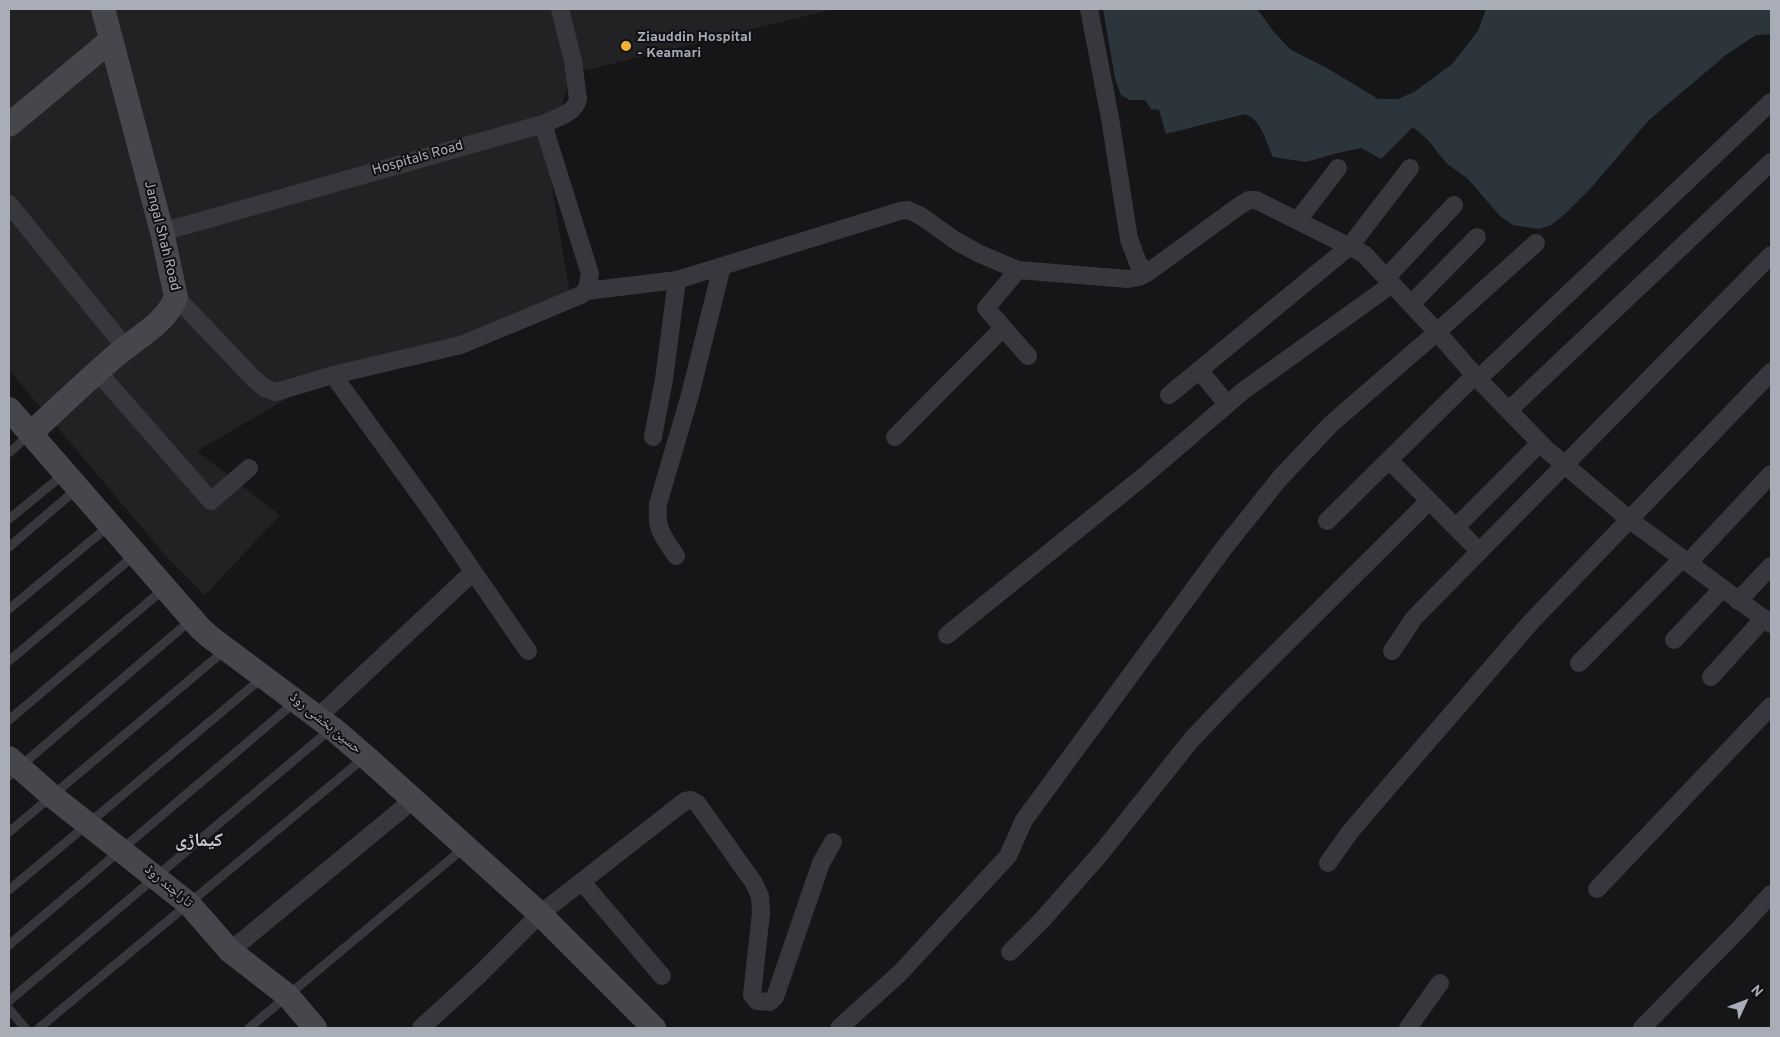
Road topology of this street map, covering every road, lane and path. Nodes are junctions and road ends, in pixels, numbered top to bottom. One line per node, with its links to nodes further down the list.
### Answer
1 (103, 9): 4 (street, Jangal Shah Road)
2 (560, 9): 7 (street, Hospitals Road)
3 (1089, 9): 21 (street)
4 (110, 40): 6 (street); 14 (street, Jangal Shah Road)
5 (1771, 102): 35 (street)
6 (9, 124)
7 (543, 124): 14 (street, Hospitals Road); 24 (street)
8 (1771, 162): 39 (street)
9 (1338, 168): 13 (street)
10 (1410, 168): 17 (street)
11 (9, 204): 29 (street)
12 (1454, 205): 23 (street)
13 (1298, 220): 17 (street); 21 (street)
14 (162, 232): 25 (street, Jangal Shah Road)
15 (1477, 237): 26 (street)
16 (1536, 243): 28 (street)
17 (1350, 246): 23 (street); 31 (street)
18 (1771, 255): 46 (street)
19 (722, 266): 20 (street); 22 (street); 59 (street)
20 (1018, 270): 21 (street); 27 (street)
21 (1147, 273)
22 (677, 280): 24 (street); 41 (street)
23 (1389, 281): 26 (street); 37 (street)
24 (586, 291): 34 (street)
25 (176, 297): 29 (street, Jangal Shah Road); 34 (street)
26 (1411, 304): 28 (street)
27 (1002, 328): 30 (street); 42 (street)
28 (1437, 332): 35 (street); 113 (street)
29 (125, 347): 32 (street, Jangal Shah Road)
30 (1028, 356)
31 (1199, 370): 36 (street); 37 (street)
32 (97, 371): 40 (street, Jangal Shah Road); 47 (street)
33 (1771, 372): 52 (street)
34 (332, 375): 62 (street)
35 (1476, 377): 39 (street); 45 (street)
36 (1169, 395)
37 (1228, 404): 69 (street)
38 (9, 408): 40 (street, حسین بخشی روڈ)
39 (1509, 410): 43 (street)
40 (30, 434): 44 (lane); 49 (street, حسین بخشی روڈ)
41 (653, 437)
42 (895, 437)
43 (1540, 443): 46 (street); 55 (street)
44 (9, 453)
45 (1389, 460): 50 (street); 53 (street)
46 (1565, 466): 52 (street); 57 (street)
47 (249, 468)
48 (1771, 474): 60 (street)
49 (72, 481): 51 (lane); 54 (street, حسین بخشی روڈ); 56 (lane)
50 (1429, 501): 55 (street); 101 (street)
51 (9, 519)
52 (1630, 520): 60 (street); 91 (street)
53 (1327, 521)
54 (110, 525): 58 (street, حسین بخشی روڈ); 66 (lane)
55 (1456, 527): 57 (street)
56 (9, 547)
57 (1479, 551): 73 (street)
58 (136, 554): 63 (street, حسین بخشی روڈ); 74 (lane)
59 (676, 556)
60 (1685, 561): 64 (street); 75 (street)
61 (1771, 566): 65 (street)
62 (473, 572): 72 (street); 81 (street)
63 (165, 588): 67 (street, حسین بخشی روڈ); 80 (lane)
64 (1722, 589): 65 (street); 70 (street)
65 (1738, 601): 68 (street)
66 (9, 609)
67 (192, 619): 71 (street, حسین بخشی روڈ); 83 (lane)
68 (1767, 621): 77 (street)
69 (947, 635)
70 (1674, 640)
71 (226, 649): 76 (street, حسین بخشی روڈ); 84 (lane)
72 (528, 651)
73 (1392, 651)
74 (9, 661)
75 (1579, 663)
76 (264, 676): 78 (street, حسین بخشی روڈ); 86 (lane)
77 (1711, 677)
78 (296, 701): 81 (street, حسین بخشی روڈ); 90 (lane)
79 (1771, 706): 94 (street)
80 (9, 720)
81 (325, 722): 82 (street, حسین بخشی روڈ); 92 (lane)
82 (366, 757): 85 (street, حسین بخشی روڈ); 97 (lane)
83 (12, 767): 84 (street, تاراچند روڈ)
84 (52, 796): 86 (street, تاراچند روڈ); 87 (lane)
85 (413, 800): 89 (street, حسین بخشی روڈ); 100 (street)
86 (88, 824): 90 (street, تاراچند روڈ); 95 (lane)
87 (9, 832)
88 (833, 842): 93 (street)
89 (465, 846): 98 (street, حسین بخشی روڈ); 104 (lane)
90 (121, 850): 92 (street, تاراچند روڈ); 99 (lane)
91 (1328, 863)
92 (156, 876): 97 (street, تاراچند روڈ); 105 (lane)
93 (582, 882): 98 (street); 102 (street)
94 (1597, 888)
95 (9, 890)
96 (1771, 894): 115 (street)
97 (189, 904): 100 (street, تاراچند روڈ); 108 (lane)
98 (540, 914): 111 (street); 112 (street, حسین بخشی روڈ)
99 (9, 945)
100 (230, 951): 104 (street, تاراچند روڈ)
101 (1010, 952)
102 (662, 976)
103 (1440, 983): 114 (street)
104 (288, 996): 109 (lane); 110 (street, تاراچند روڈ)
105 (9, 1001)
106 (9, 1009): 107 (lane)
107 (25, 1028)
108 (39, 1028)
109 (250, 1028)
110 (315, 1028)
111 (421, 1028)
112 (654, 1028)
113 (839, 1028)
114 (1408, 1028)
115 (1642, 1028)

